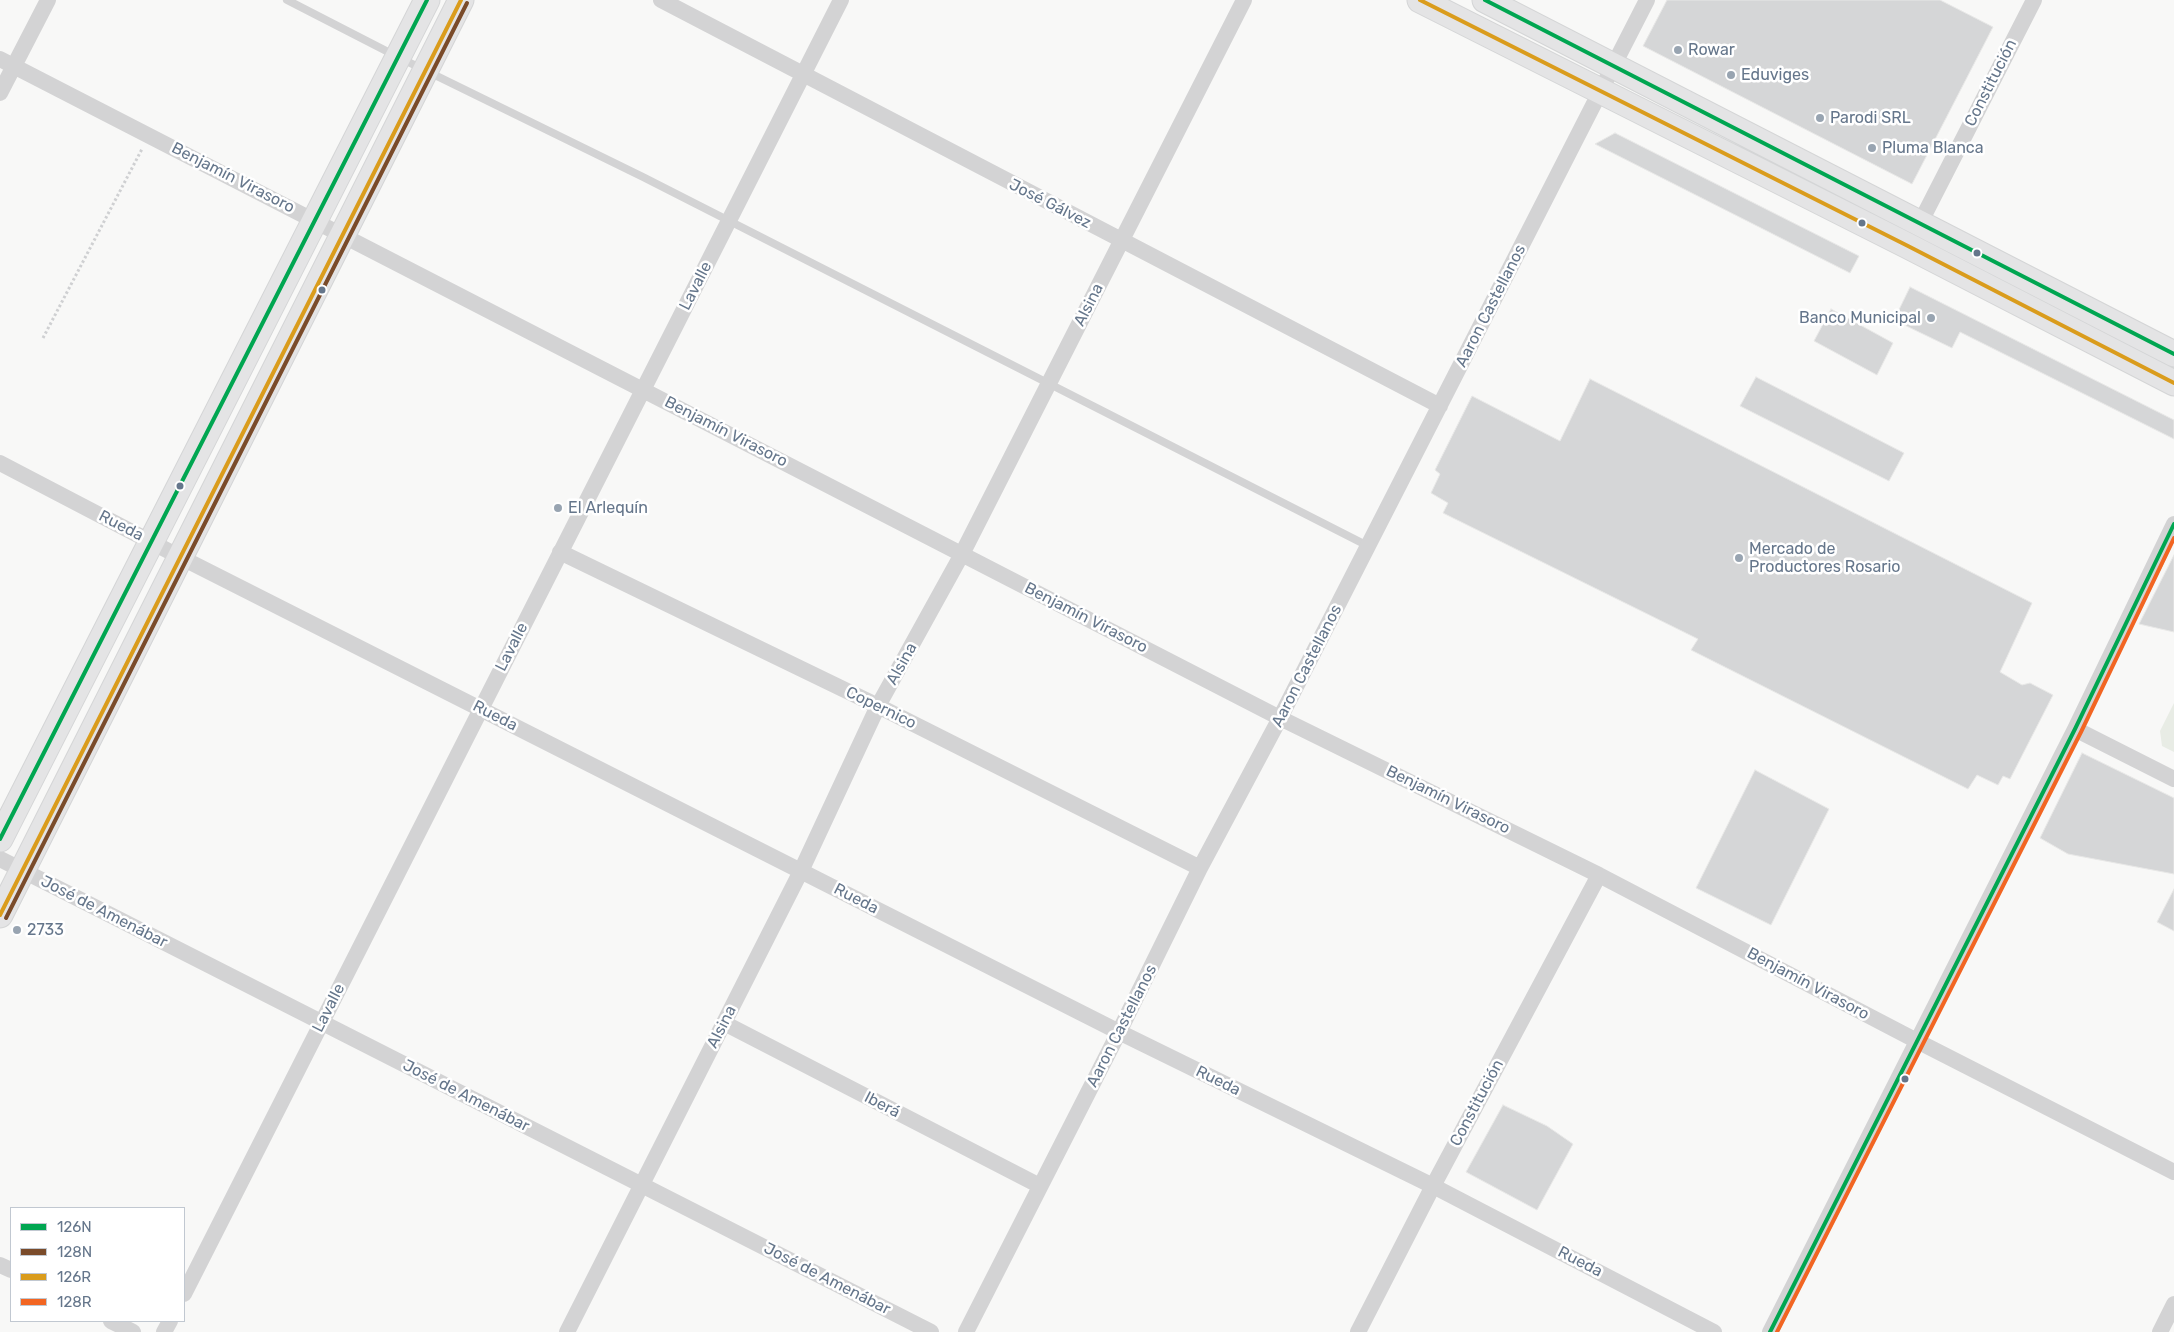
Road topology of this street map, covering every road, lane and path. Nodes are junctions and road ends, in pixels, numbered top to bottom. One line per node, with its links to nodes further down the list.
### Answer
1 (48, 0): 13 (street)
2 (287, 0): 12 (lane)
3 (427, 0): 12 (main road)
4 (461, 0): 15 (main road)
5 (841, 0): 16 (street, Lavalle)
6 (1244, 0): 24 (street, Alsina)
7 (1420, 0): 17 (main road)
8 (1485, 0): 14 (main road)
9 (1647, 0): 14 (street, Aaron Castellanos)
10 (2034, 0): 22 (street, Constitución)
11 (665, 1): 16 (street, José Gálvez)
12 (398, 58): 15 (lane); 20 (main road)
13 (7, 63): 18 (street); 19 (street, Benjamín Virasoro)
14 (1614, 66): 17 (street, Aaron Castellanos); 22 (main road)
15 (426, 71): 21 (lane); 23 (main road)
16 (802, 76): 21 (street, Lavalle); 24 (street, José Gálvez)
17 (1600, 92): 25 (main road); 31 (street, Aaron Castellanos)
18 (0, 93)
19 (150, 136): 20 (street, Benjamín Virasoro); 26 (path)
20 (314, 220): 23 (street, Benjamín Virasoro); 34 (main road)
21 (729, 221): 29 (lane); 30 (street, Lavalle)
22 (1919, 224): 25 (street, Constitución); 27 (main road)
23 (343, 234): 30 (street, Benjamín Virasoro); 38 (main road)
24 (1121, 241): 29 (street, Alsina); 31 (street, José Gálvez)
25 (1908, 246): 28 (main road)
26 (43, 338)
27 (2174, 354)
28 (2174, 383)
29 (1049, 384): 35 (lane); 37 (street, Alsina)
30 (643, 390): 36 (street, Lavalle); 37 (street, Benjamín Virasoro)
31 (1440, 406): 35 (street, Aaron Castellanos)
32 (0, 463): 34 (street, Rueda)
33 (2174, 524): 42 (street)
34 (151, 542): 38 (street, Rueda); 44 (main road)
35 (1368, 546): 41 (street, Aaron Castellanos)
36 (560, 552): 39 (street, Copernico); 40 (street, Lavalle)
37 (962, 554): 39 (street, Alsina); 41 (street, Benjamín Virasoro)
38 (180, 557): 40 (street, Rueda); 47 (main road)
39 (878, 706): 46 (street, Copernico); 48 (street, Alsina)
40 (481, 709): 48 (street, Rueda); 51 (street, Lavalle)
41 (1280, 718): 46 (street, Aaron Castellanos); 49 (street, Benjamín Virasoro)
42 (2075, 729): 43 (street); 54 (street)
43 (2174, 779)
44 (0, 839)
45 (0, 859): 47 (street, José de Amenábar)
46 (1200, 868): 53 (street, Aaron Castellanos)
47 (23, 871): 50 (main road); 51 (street, José de Amenábar)
48 (801, 871): 52 (street, Alsina); 53 (street, Rueda)
49 (1600, 874): 54 (street, Benjamín Virasoro); 58 (street, Constitución)
50 (0, 915)
51 (322, 1022): 56 (street, José de Amenábar); 59 (street, Lavalle)
52 (724, 1023): 56 (street, Alsina); 57 (street, Iberá)
53 (1119, 1032): 57 (street, Aaron Castellanos); 58 (street, Rueda)
54 (1917, 1041): 55 (street, Benjamín Virasoro); 68 (street)
55 (2174, 1172)
56 (642, 1185): 62 (street, Alsina); 64 (street, José de Amenábar)
57 (1040, 1186): 65 (street, Aaron Castellanos)
58 (1433, 1186): 66 (street, Constitución); 67 (street, Rueda)
59 (185, 1292)
60 (2174, 1304): 69 (street)
61 (113, 1322): 63 (street)
62 (571, 1331)
63 (133, 1332)
64 (931, 1332)
65 (966, 1332)
66 (1358, 1332)
67 (1714, 1332)
68 (1770, 1332)
69 (2160, 1332)

